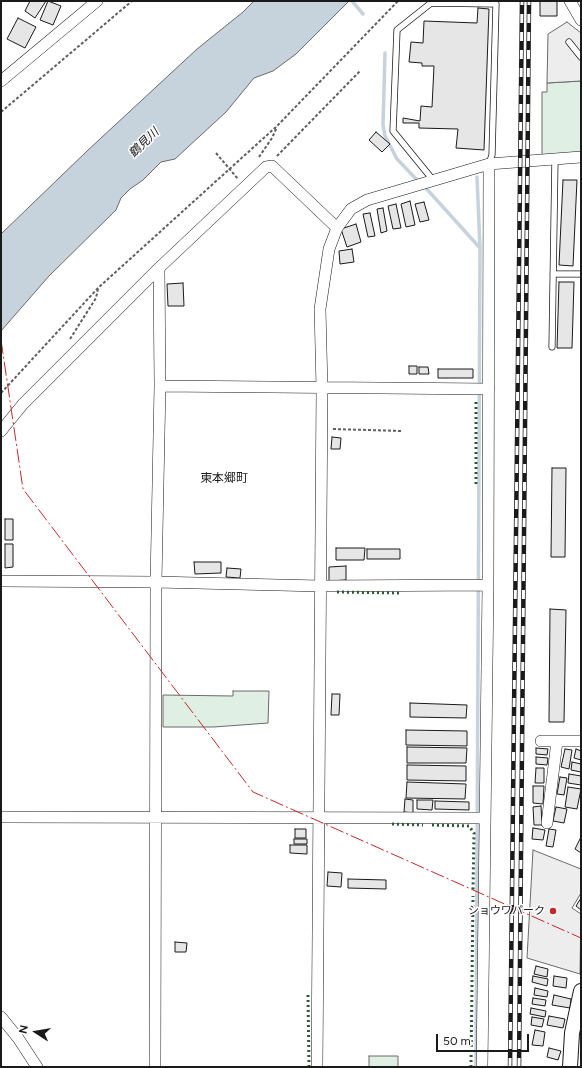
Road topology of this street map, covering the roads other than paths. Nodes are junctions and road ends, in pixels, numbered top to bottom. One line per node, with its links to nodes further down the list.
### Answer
1 (97, 1): 6 (street)
2 (570, 1): 3 (street)
3 (581, 20)
4 (569, 42): 5 (lane)
5 (581, 57)
6 (1, 81)
7 (581, 157): 8 (street)
8 (555, 159): 9 (street); 13 (lane)
9 (489, 164): 10 (street); 10 (lane); 18 (street)
10 (426, 182): 11 (street)
11 (337, 228): 12 (street); 17 (street)
12 (159, 268): 16 (street); 19 (street)
13 (553, 274): 14 (lane); 15 (lane)
14 (581, 274)
15 (552, 347)
16 (160, 386): 17 (street); 21 (street)
17 (322, 388): 18 (street); 23 (street)
18 (483, 389): 22 (street)
19 (1, 431)
20 (1, 581): 21 (street)
21 (156, 582): 23 (street); 28 (street)
22 (482, 585): 23 (street); 30 (street)
23 (320, 586): 29 (street)
24 (541, 741): 25 (street)
25 (556, 741): 26 (street); 31 (street)
26 (581, 741)
27 (1, 817): 28 (street)
28 (155, 817): 29 (street); 35 (street)
29 (319, 817): 30 (street); 36 (street)
30 (479, 818): 37 (street)
31 (547, 823)
32 (581, 991): 38 (street)
33 (1, 1017): 34 (street)
34 (37, 1067)
35 (155, 1067)
36 (317, 1067)
37 (482, 1067)
38 (570, 1067)

